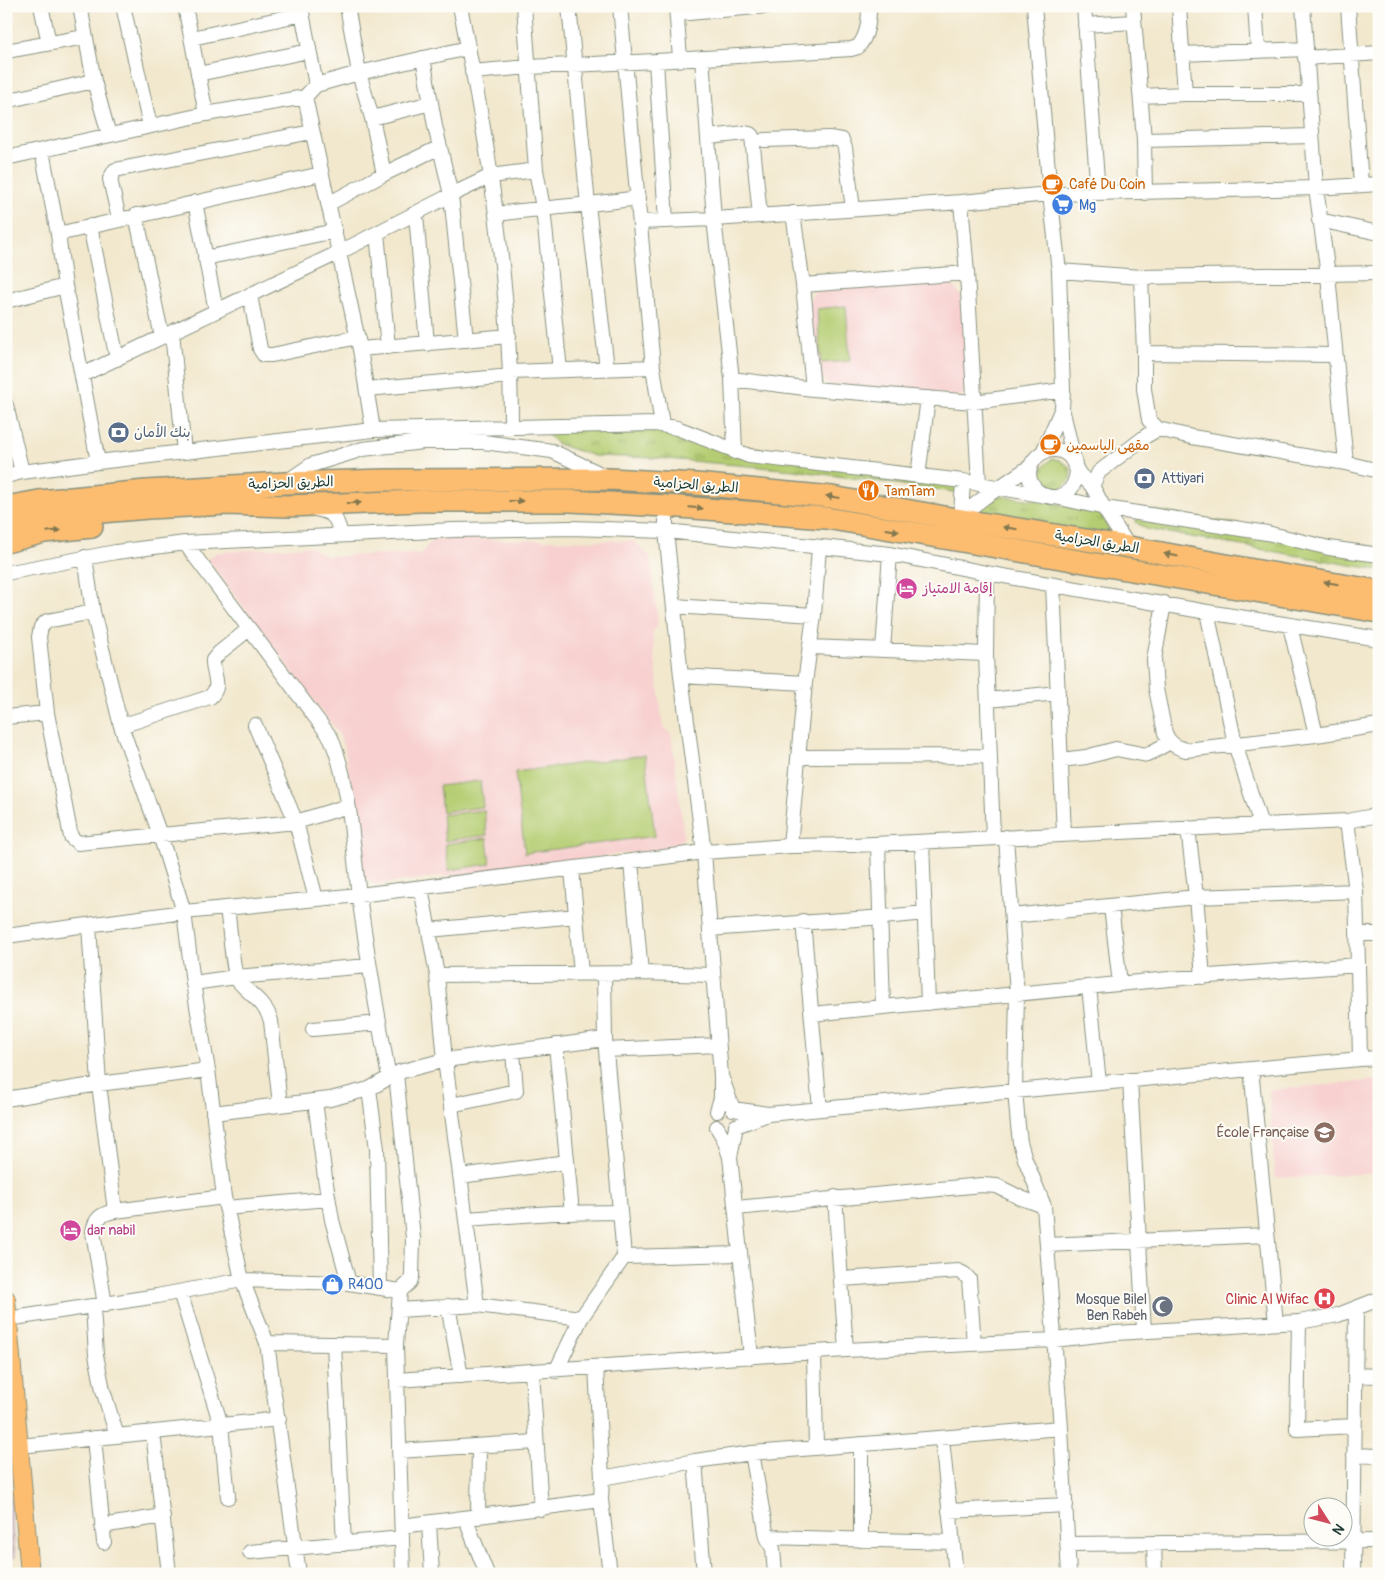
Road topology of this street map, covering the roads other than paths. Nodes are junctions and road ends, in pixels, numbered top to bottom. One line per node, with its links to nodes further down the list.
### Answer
1 (42, 6): 25 (street)
2 (80, 6): 23 (street)
3 (123, 6): 54 (street)
4 (185, 6): 24 (street)
5 (347, 6): 42 (street)
6 (460, 6): 26 (street)
7 (524, 6): 40 (street)
8 (569, 6): 39 (street)
9 (620, 6): 38 (street)
10 (767, 6): 20 (street)
11 (869, 6): 35 (street)
12 (1034, 6): 73 (street)
13 (1084, 6): 22 (street)
14 (1133, 6): 21 (street)
15 (1179, 6): 32 (street)
16 (1255, 6): 29 (street)
17 (1302, 6): 31 (street)
18 (1348, 6): 33 (street)
19 (302, 10): 24 (street); 28 (street)
20 (676, 10): 36 (street)
21 (1134, 22): 22 (street); 48 (street)
22 (1085, 25): 71 (street)
23 (85, 37): 25 (street); 44 (street)
24 (192, 38): 43 (street)
25 (49, 43): 27 (street)
26 (468, 48): 34 (street); 41 (street)
27 (6, 51)
28 (309, 51): 43 (street); 45 (street)
29 (1258, 51): 31 (street); 32 (street)
30 (1379, 52): 33 (street)
31 (1305, 53): 33 (street); 47 (street)
32 (1182, 54): 46 (street)
33 (1351, 55): 68 (street)
34 (423, 58): 42 (street); 51 (street)
35 (702, 58): 36 (street); 58 (street)
36 (680, 59): 37 (street)
37 (656, 61): 38 (street); 90 (street)
38 (626, 62): 39 (street); 75 (street)
39 (576, 65): 40 (street); 79 (street)
40 (529, 67): 41 (street); 64 (street)
41 (472, 72): 67 (street)
42 (359, 73): 45 (street); 53 (street)
43 (198, 74): 52 (street)
44 (94, 80): 50 (street); 56 (street)
45 (316, 84): 49 (street)
46 (1185, 94): 47 (street); 48 (street)
47 (1309, 94): 57 (street)
48 (1141, 96): 60 (street)
49 (305, 97): 52 (street); 55 (street)
50 (6, 101)
51 (431, 104): 53 (street); 61 (street)
52 (206, 114): 54 (street)
53 (372, 118): 66 (street)
54 (150, 126): 56 (street)
55 (312, 132): 65 (street); 87 (street)
56 (109, 135): 62 (street)
57 (1312, 136): 60 (street); 70 (street)
58 (709, 137): 86 (street); 88 (street)
59 (764, 140): 81 (street)
60 (1144, 140): 72 (street)
61 (440, 147): 66 (street); 74 (street)
62 (42, 151): 63 (street); 96 (street)
63 (6, 158)
64 (536, 170): 67 (street); 80 (street)
65 (321, 174): 76 (street); 78 (street)
66 (384, 174): 78 (street)
67 (491, 176): 74 (street); 84 (street)
68 (1360, 184): 69 (street); 70 (street)
69 (1379, 184)
70 (1316, 188): 72 (street); 89 (street)
71 (1098, 193): 72 (street); 73 (street)
72 (1145, 193)
73 (1050, 194): 77 (street); 99 (street)
74 (451, 195): 83 (street); 111 (street)
75 (638, 198): 79 (street); 91 (street)
76 (195, 202): 85 (street); 98 (street)
77 (961, 202): 81 (street); 100 (street)
78 (328, 204): 93 (street)
79 (588, 205): 80 (street); 119 (street)
80 (543, 208): 84 (street); 120 (street)
81 (853, 209): 82 (street)
82 (793, 213): 86 (street); 104 (street)
83 (416, 214): 94 (street); 113 (street)
84 (496, 214): 110 (street)
85 (136, 215): 87 (street); 109 (street)
86 (760, 216): 88 (street)
87 (119, 219): 92 (street)
88 (714, 219): 90 (street); 123 (street)
89 (1319, 220): 95 (street); 102 (street)
90 (666, 221): 91 (street)
91 (640, 222): 118 (street)
92 (90, 226): 96 (street); 117 (street)
93 (335, 231): 97 (street); 98 (street)
94 (377, 233): 97 (street); 114 (street)
95 (1379, 233)
96 (58, 234): 105 (street)
97 (340, 252): 106 (street); 112 (street)
98 (205, 258): 108 (street)
99 (1059, 271): 103 (street); 126 (street)
100 (967, 273): 104 (street); 128 (street)
101 (1379, 274): 102 (street)
102 (1328, 275): 103 (street); 116 (street)
103 (1141, 277): 115 (street)
104 (803, 284): 125 (street)
105 (65, 286): 107 (street); 122 (street)
106 (250, 295): 108 (street); 112 (street)
107 (6, 301)
108 (216, 311): 109 (street)
109 (167, 335): 117 (street); 135 (street)
110 (509, 336): 111 (street); 121 (street)
111 (466, 340): 113 (street)
112 (359, 343): 114 (street); 124 (street)
113 (427, 344): 114 (street)
114 (388, 347)
115 (1144, 354): 116 (street); 133 (street)
116 (1335, 355): 139 (street)
117 (116, 359): 122 (street)
118 (653, 367): 119 (street); 131 (street)
119 (607, 369): 120 (street)
120 (560, 370): 121 (street)
121 (511, 374): 124 (street); 132 (street)
122 (82, 376): 138 (street)
123 (732, 379): 125 (street); 136 (street)
124 (367, 389): 134 (street)
125 (813, 389): 127 (street)
126 (1063, 390): 128 (street); 130 (street)
127 (928, 398): 128 (street); 145 (street)
128 (974, 402): 149 (street)
129 (6, 405): 142 (street)
130 (1062, 408): 137 (street); 141 (street)
131 (662, 425): 132 (street); 136 (street)
132 (510, 427): 134 (street)
133 (1158, 429): 139 (street); 150 (street)
134 (373, 430): 135 (street)
135 (184, 452): 138 (street)
136 (735, 452): 145 (street)
137 (1043, 452): 140 (street); 141 (street)
138 (98, 462): 142 (street)
139 (1346, 463): 143 (street)
140 (1031, 466): 151 (street); 153 (street)
141 (1076, 467): 150 (street); 153 (street)
142 (22, 472): 144 (street)
143 (1379, 472)
144 (6, 476)
145 (918, 476): 147 (street)
146 (610, 479): 148 (highway, الطريق الحزامية); 148 (street); 160 (highway, الطريق الحزامية, one-way to 146)
147 (963, 481): 149 (street); 160 (street)
148 (285, 483): 152 (highway); 154 (highway, الطريق الحزامية)
149 (979, 484): 151 (street)
150 (1092, 486): 158 (street)
151 (999, 487): 153 (street); 160 (street)
152 (6, 495)
153 (1050, 497): 158 (street)
154 (147, 499): 155 (highway, الطريق الحزامية); 157 (highway, الطريق الحزامية); 161 (highway, الطريق الحزامية)
155 (287, 506): 156 (highway, الطريق الحزامية, one-way to 156); 163 (street); 164 (highway, one-way to 155)
156 (666, 506): 162 (street); 179 (highway, الطريق الحزامية, one-way to 179)
157 (6, 507)
158 (1104, 508): 159 (street); 166 (street)
159 (1128, 512): 166 (street); 169 (street)
160 (958, 517): 166 (highway, الطريق الحزامية, one-way to 160)
161 (6, 523)
162 (666, 531): 163 (street); 167 (street); 176 (street)
163 (341, 535): 165 (street)
164 (6, 542)
165 (185, 543): 170 (street); 182 (street)
166 (1127, 543): 174 (highway, الطريق الحزامية, one-way to 166)
167 (819, 547): 168 (street); 180 (street)
168 (890, 554): 172 (street); 185 (street)
169 (1379, 555)
170 (85, 558): 171 (street); 177 (street)
171 (6, 572)
172 (987, 573): 173 (street); 186 (street)
173 (1053, 585): 175 (street); 189 (street)
174 (1379, 591)
175 (1164, 604): 178 (street); 197 (street)
176 (674, 606): 180 (street); 187 (street)
177 (93, 612): 191 (street); 195 (street)
178 (1207, 612): 181 (street); 198 (street)
179 (1379, 612)
180 (814, 615): 184 (street)
181 (1290, 626): 183 (street); 196 (street)
182 (249, 629): 195 (street); 202 (street)
183 (1379, 639)
184 (810, 647): 185 (street); 188 (street)
185 (883, 650): 186 (street)
186 (986, 654): 190 (street)
187 (681, 676): 188 (street); 214 (street)
188 (805, 683): 200 (street)
189 (1058, 693): 190 (street); 201 (street)
190 (988, 700): 199 (street)
191 (47, 713): 192 (street); 209 (street)
192 (6, 717)
193 (255, 725): 205 (street)
194 (1379, 725): 196 (street)
195 (122, 726): 209 (street)
196 (1316, 735): 198 (street)
197 (1170, 742): 198 (street); 201 (street)
198 (1235, 744): 206 (street)
199 (990, 756): 200 (street); 210 (street)
200 (798, 757): 213 (street)
201 (1061, 760): 208 (street)
202 (348, 806): 205 (street); 219 (street)
203 (1379, 815): 204 (street)
204 (1347, 821): 206 (street); 218 (street)
205 (296, 822): 209 (street); 221 (street)
206 (1261, 825): 207 (street)
207 (1188, 828): 208 (street); 220 (street)
208 (1064, 834): 210 (street)
209 (160, 835): 224 (street)
210 (999, 838): 211 (street); 227 (street)
211 (922, 842): 212 (street); 225 (street)
212 (878, 844): 213 (street); 228 (street)
213 (790, 846): 214 (street)
214 (704, 852): 215 (street); 231 (street)
215 (631, 862): 216 (street); 238 (street)
216 (572, 869): 217 (street); 226 (street)
217 (421, 888): 219 (street); 232 (street)
218 (1356, 891): 220 (street); 233 (street)
219 (359, 895): 221 (street); 236 (street)
220 (1196, 897): 222 (street); 244 (street)
221 (316, 899): 223 (street)
222 (1111, 906): 227 (street); 246 (street)
223 (227, 908): 224 (street); 243 (street)
224 (184, 912): 230 (street); 245 (street)
225 (924, 913): 228 (street); 249 (street)
226 (576, 916): 232 (street); 239 (street)
227 (1012, 916): 248 (street)
228 (880, 918): 229 (street); 250 (street)
229 (803, 921): 231 (street); 251 (street)
230 (89, 925): 235 (street); 267 (street)
231 (710, 929): 242 (street)
232 (429, 930): 240 (street)
233 (1357, 934): 234 (street); 237 (street)
234 (1379, 934)
235 (6, 936)
236 (369, 966): 243 (street); 252 (street)
237 (1358, 966): 244 (street); 259 (street)
238 (641, 973): 241 (street); 242 (street)
239 (581, 974): 240 (street); 241 (street)
240 (437, 975): 260 (street)
241 (604, 975): 254 (street)
242 (713, 975): 256 (street)
243 (236, 977): 245 (street); 272 (street)
244 (1203, 977): 246 (street)
245 (193, 983): 262 (street)
246 (1120, 984): 247 (street)
247 (1089, 987): 248 (street); 266 (street)
248 (1017, 994): 249 (street); 269 (street)
249 (928, 1003): 250 (street)
250 (883, 1007): 251 (street)
251 (812, 1014): 275 (street)
252 (379, 1023): 253 (street); 263 (street)
253 (313, 1029)
254 (606, 1044): 255 (street); 256 (street); 290 (street)
255 (556, 1045): 257 (street); 282 (street)
256 (718, 1045): 264 (street)
257 (513, 1051): 260 (street); 273 (street)
258 (1379, 1058): 259 (street)
259 (1360, 1059): 261 (street)
260 (445, 1060): 263 (street); 273 (street)
261 (1251, 1069): 265 (street); 293 (street)
262 (208, 1070): 267 (street); 277 (street)
263 (393, 1076): 268 (street); 302 (street)
264 (721, 1076): 274 (street); 276 (street)
265 (1130, 1080): 266 (street); 294 (street)
266 (1098, 1083): 269 (street)
267 (99, 1084): 270 (street); 289 (street)
268 (369, 1089): 271 (street); 301 (street)
269 (1015, 1090): 275 (street); 287 (street)
270 (6, 1099)
271 (315, 1100): 272 (street); 285 (street)
272 (280, 1105): 277 (street)
273 (451, 1105): 283 (street)
274 (733, 1109): 276 (street); 278 (street); 279 (street)
275 (820, 1110): 278 (street)
276 (717, 1111): 280 (street)
277 (213, 1113): 286 (street)
278 (768, 1114): 279 (street)
279 (736, 1126): 280 (street); 281 (street)
280 (717, 1127): 281 (street)
281 (730, 1157): 288 (street)
282 (567, 1162): 283 (street); 291 (street)
283 (460, 1176): 292 (street)
284 (835, 1197): 287 (street); 288 (street); 298 (street)
285 (328, 1199): 286 (street); 300 (street)
286 (225, 1203): 289 (street); 299 (street)
287 (1044, 1206): 295 (street)
288 (736, 1208): 296 (street)
289 (115, 1211): 307 (street)
290 (620, 1212): 291 (street); 297 (street)
291 (572, 1213): 292 (street)
292 (466, 1219): 306 (street)
293 (1267, 1235): 294 (street); 314 (street)
294 (1139, 1241): 295 (street); 315 (street)
295 (1047, 1245): 316 (street)
296 (740, 1254): 297 (street); 323 (street)
297 (624, 1257): 312 (street)
298 (842, 1279): 319 (street); 321 (street)
299 (242, 1280): 300 (street); 303 (street); 317 (street)
300 (349, 1283): 301 (street)
301 (380, 1288): 302 (street)
302 (400, 1291): 311 (street)
303 (180, 1292): 307 (street); 332 (street)
304 (6, 1299): 309 (main road)
305 (1379, 1299): 310 (street)
306 (477, 1304): 308 (street); 312 (street)
307 (99, 1306): 309 (street); 336 (street)
308 (448, 1306): 311 (street); 328 (street)
309 (7, 1308): 341 (main road)
310 (1356, 1308): 313 (street); 327 (street)
311 (398, 1310): 320 (street)
312 (582, 1318): 325 (street)
313 (1299, 1322): 314 (street); 333 (street)
314 (1276, 1323): 315 (street)
315 (1144, 1331): 316 (street)
316 (1054, 1340): 319 (street); 334 (street)
317 (268, 1343): 318 (street); 331 (street)
318 (334, 1344): 320 (street); 367 (street)
319 (974, 1344): 321 (street)
320 (396, 1345): 330 (street)
321 (846, 1350): 322 (street)
322 (814, 1353): 323 (street); 343 (street)
323 (751, 1356): 324 (street)
324 (596, 1367): 325 (street); 349 (street)
325 (556, 1370): 326 (street)
326 (532, 1372): 328 (street); 339 (street)
327 (1355, 1375): 329 (street); 333 (street)
328 (461, 1376): 330 (street)
329 (1379, 1376)
330 (397, 1380): 344 (street)
331 (279, 1419): 332 (street); 369 (street)
332 (221, 1425): 335 (street); 350 (street)
333 (1354, 1426): 346 (street)
334 (1062, 1428): 338 (street); 352 (street)
335 (152, 1432): 336 (street); 355 (street)
336 (117, 1436): 337 (street)
337 (94, 1438): 341 (street); 358 (street)
338 (942, 1438): 340 (street); 354 (street)
339 (536, 1442): 342 (street); 353 (street)
340 (861, 1444): 343 (street); 361 (street)
341 (20, 1446): 371 (main road)
342 (478, 1446): 344 (street); 356 (street)
343 (816, 1447): 345 (street)
344 (400, 1451): 359 (street)
345 (752, 1453): 348 (street); 360 (street)
346 (1354, 1455): 347 (street); 365 (street)
347 (1379, 1456)
348 (694, 1461): 349 (street); 379 (street)
349 (602, 1478): 351 (street)
350 (228, 1497)
351 (601, 1500): 353 (street); 378 (street)
352 (1066, 1505): 354 (street); 368 (street)
353 (541, 1509): 356 (street)
354 (949, 1511): 364 (street)
355 (162, 1516): 358 (street); 372 (street)
356 (472, 1517): 357 (street); 377 (street)
357 (429, 1523): 359 (street); 376 (street)
358 (102, 1526): 363 (street)
359 (402, 1532): 367 (street); 374 (street)
360 (767, 1537): 361 (street); 380 (street)
361 (861, 1540): 364 (street)
362 (1379, 1541): 365 (street)
363 (104, 1542)
364 (952, 1542): 381 (street)
365 (1354, 1542): 366 (street); 384 (street)
366 (1154, 1543): 368 (street); 383 (street)
367 (344, 1544): 369 (street)
368 (1068, 1544): 382 (street)
369 (295, 1549): 370 (street); 373 (street)
370 (250, 1552)
371 (30, 1574)
372 (169, 1574)
373 (299, 1574)
374 (403, 1574)
375 (421, 1574): 376 (street)
376 (432, 1574)
377 (487, 1574)
378 (610, 1574)
379 (704, 1574)
380 (775, 1574)
381 (956, 1574)
382 (1069, 1574)
383 (1155, 1574)
384 (1353, 1574)

